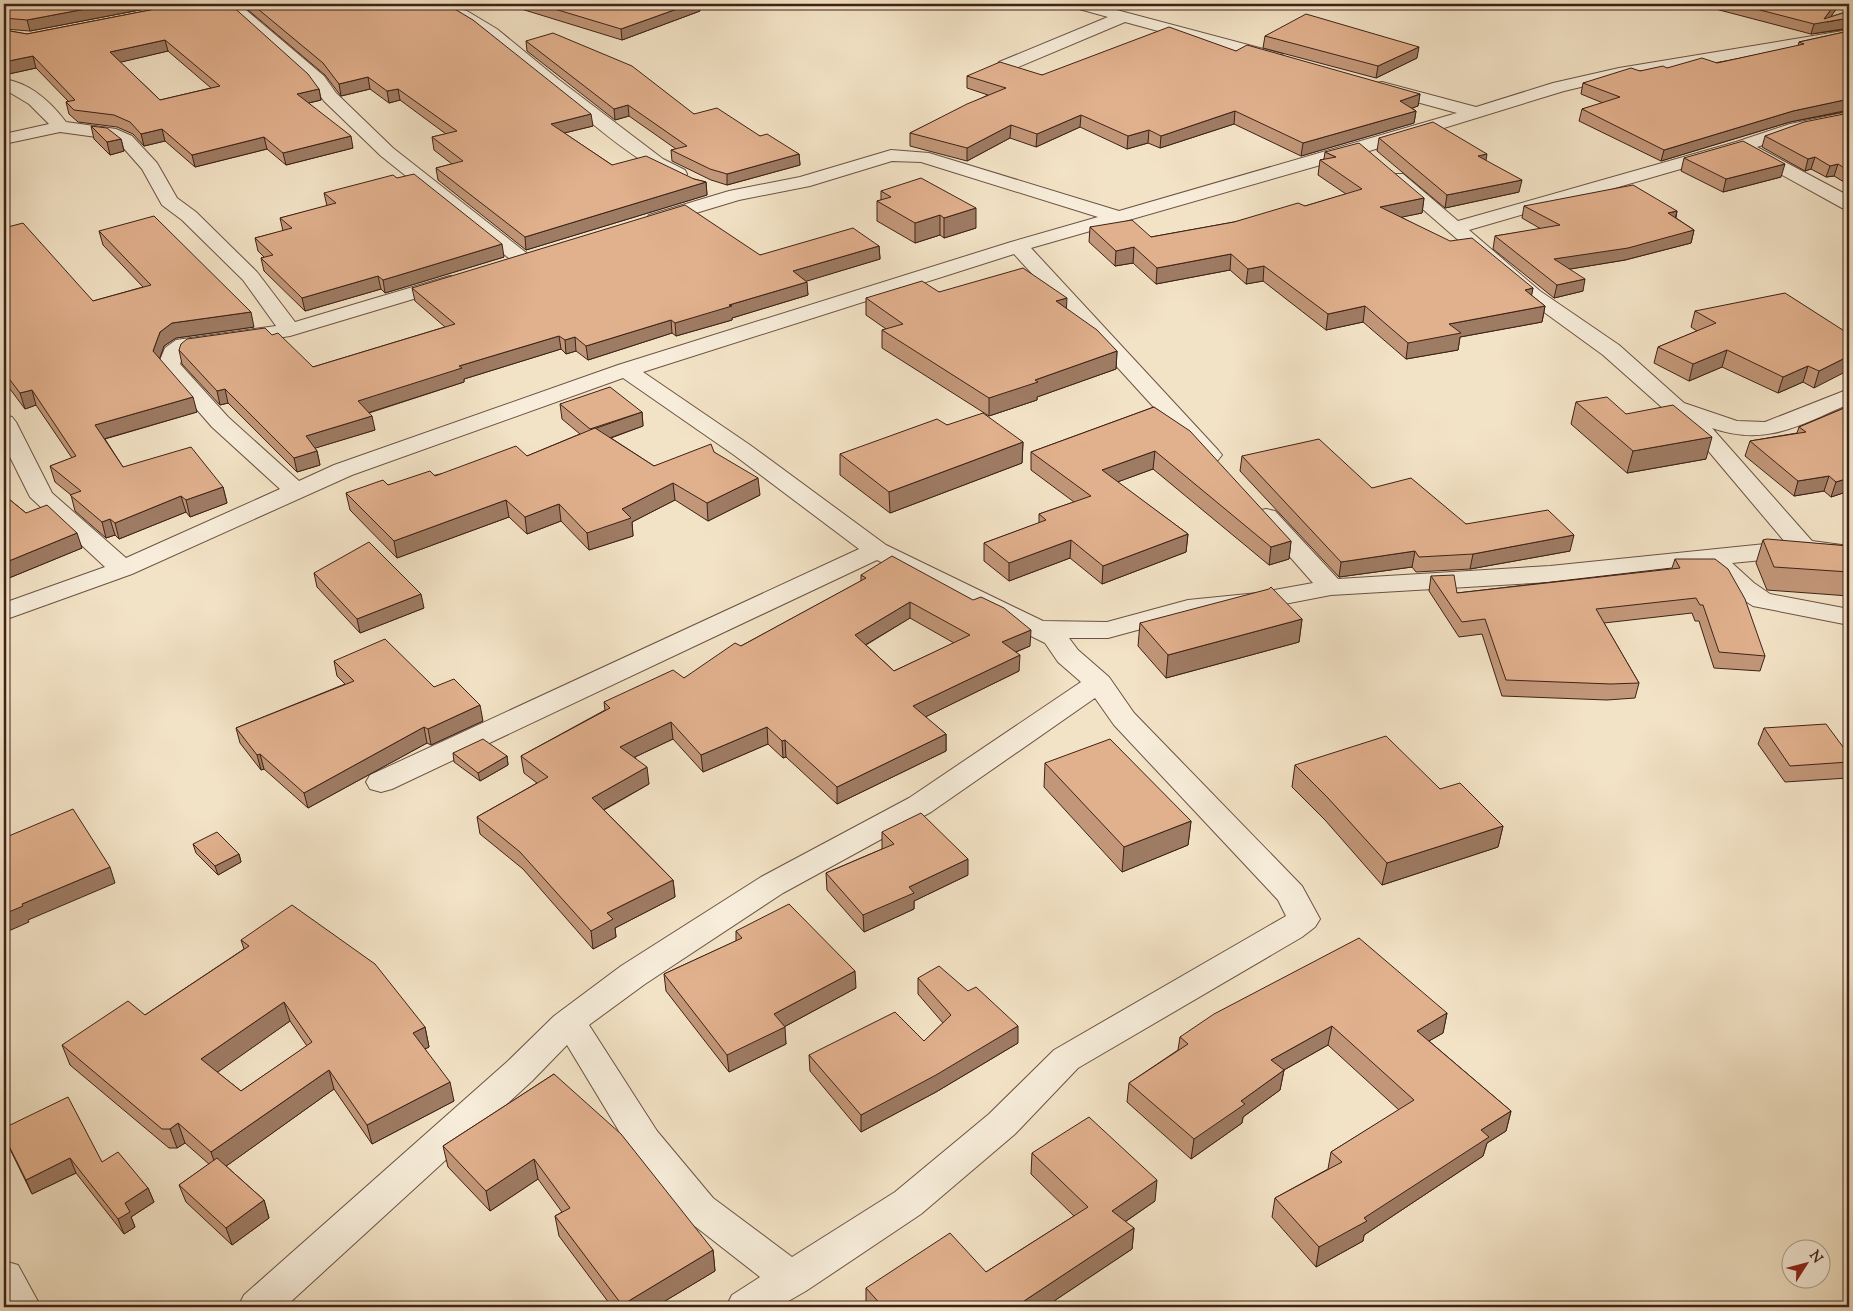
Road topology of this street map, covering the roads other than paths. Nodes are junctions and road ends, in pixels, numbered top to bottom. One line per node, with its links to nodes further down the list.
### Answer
1 (230, 4): 22 (street)
2 (427, 4): 16 (street)
3 (1077, 4): 4 (street)
4 (1123, 16): 6 (street); 7 (street)
5 (1848, 36): 10 (street)
6 (1294, 63)
7 (1005, 66)
8 (1370, 83): 10 (street)
9 (4, 84): 12 (street)
10 (1475, 112): 15 (street)
11 (1849, 117): 14 (street)
12 (60, 127): 13 (street); 24 (street)
13 (4, 139)
14 (1742, 146): 17 (street); 20 (street)
15 (1360, 148): 18 (street); 20 (street)
16 (736, 195): 18 (street); 19 (street)
17 (1849, 204)
18 (1119, 218): 21 (street)
19 (643, 223)
20 (1454, 228): 27 (street)
21 (1018, 246): 25 (street); 31 (street)
22 (522, 260)
23 (466, 276): 24 (street)
24 (290, 330): 32 (street)
25 (626, 370): 32 (street); 35 (street)
26 (1849, 396): 29 (street)
27 (1673, 405): 29 (street); 30 (street)
28 (4, 422): 38 (street)
29 (1736, 428): 30 (street)
30 (1713, 442): 34 (street)
31 (1225, 471)
32 (296, 491): 38 (street)
33 (1251, 500): 39 (street)
34 (1804, 548): 36 (street); 37 (street)
35 (877, 550): 42 (street); 44 (street)
36 (1849, 554)
37 (1707, 559): 39 (street); 41 (street)
38 (123, 569): 40 (street)
39 (1331, 588): 42 (street)
40 (4, 612)
41 (1849, 617)
42 (1038, 629): 43 (street)
43 (1099, 683): 45 (street); 47 (street)
44 (381, 782)
45 (566, 1025): 47 (street); 49 (street)
46 (4, 1277): 48 (street)
47 (792, 1279): 50 (street)
48 (20, 1307)
49 (258, 1307)
50 (746, 1307)

